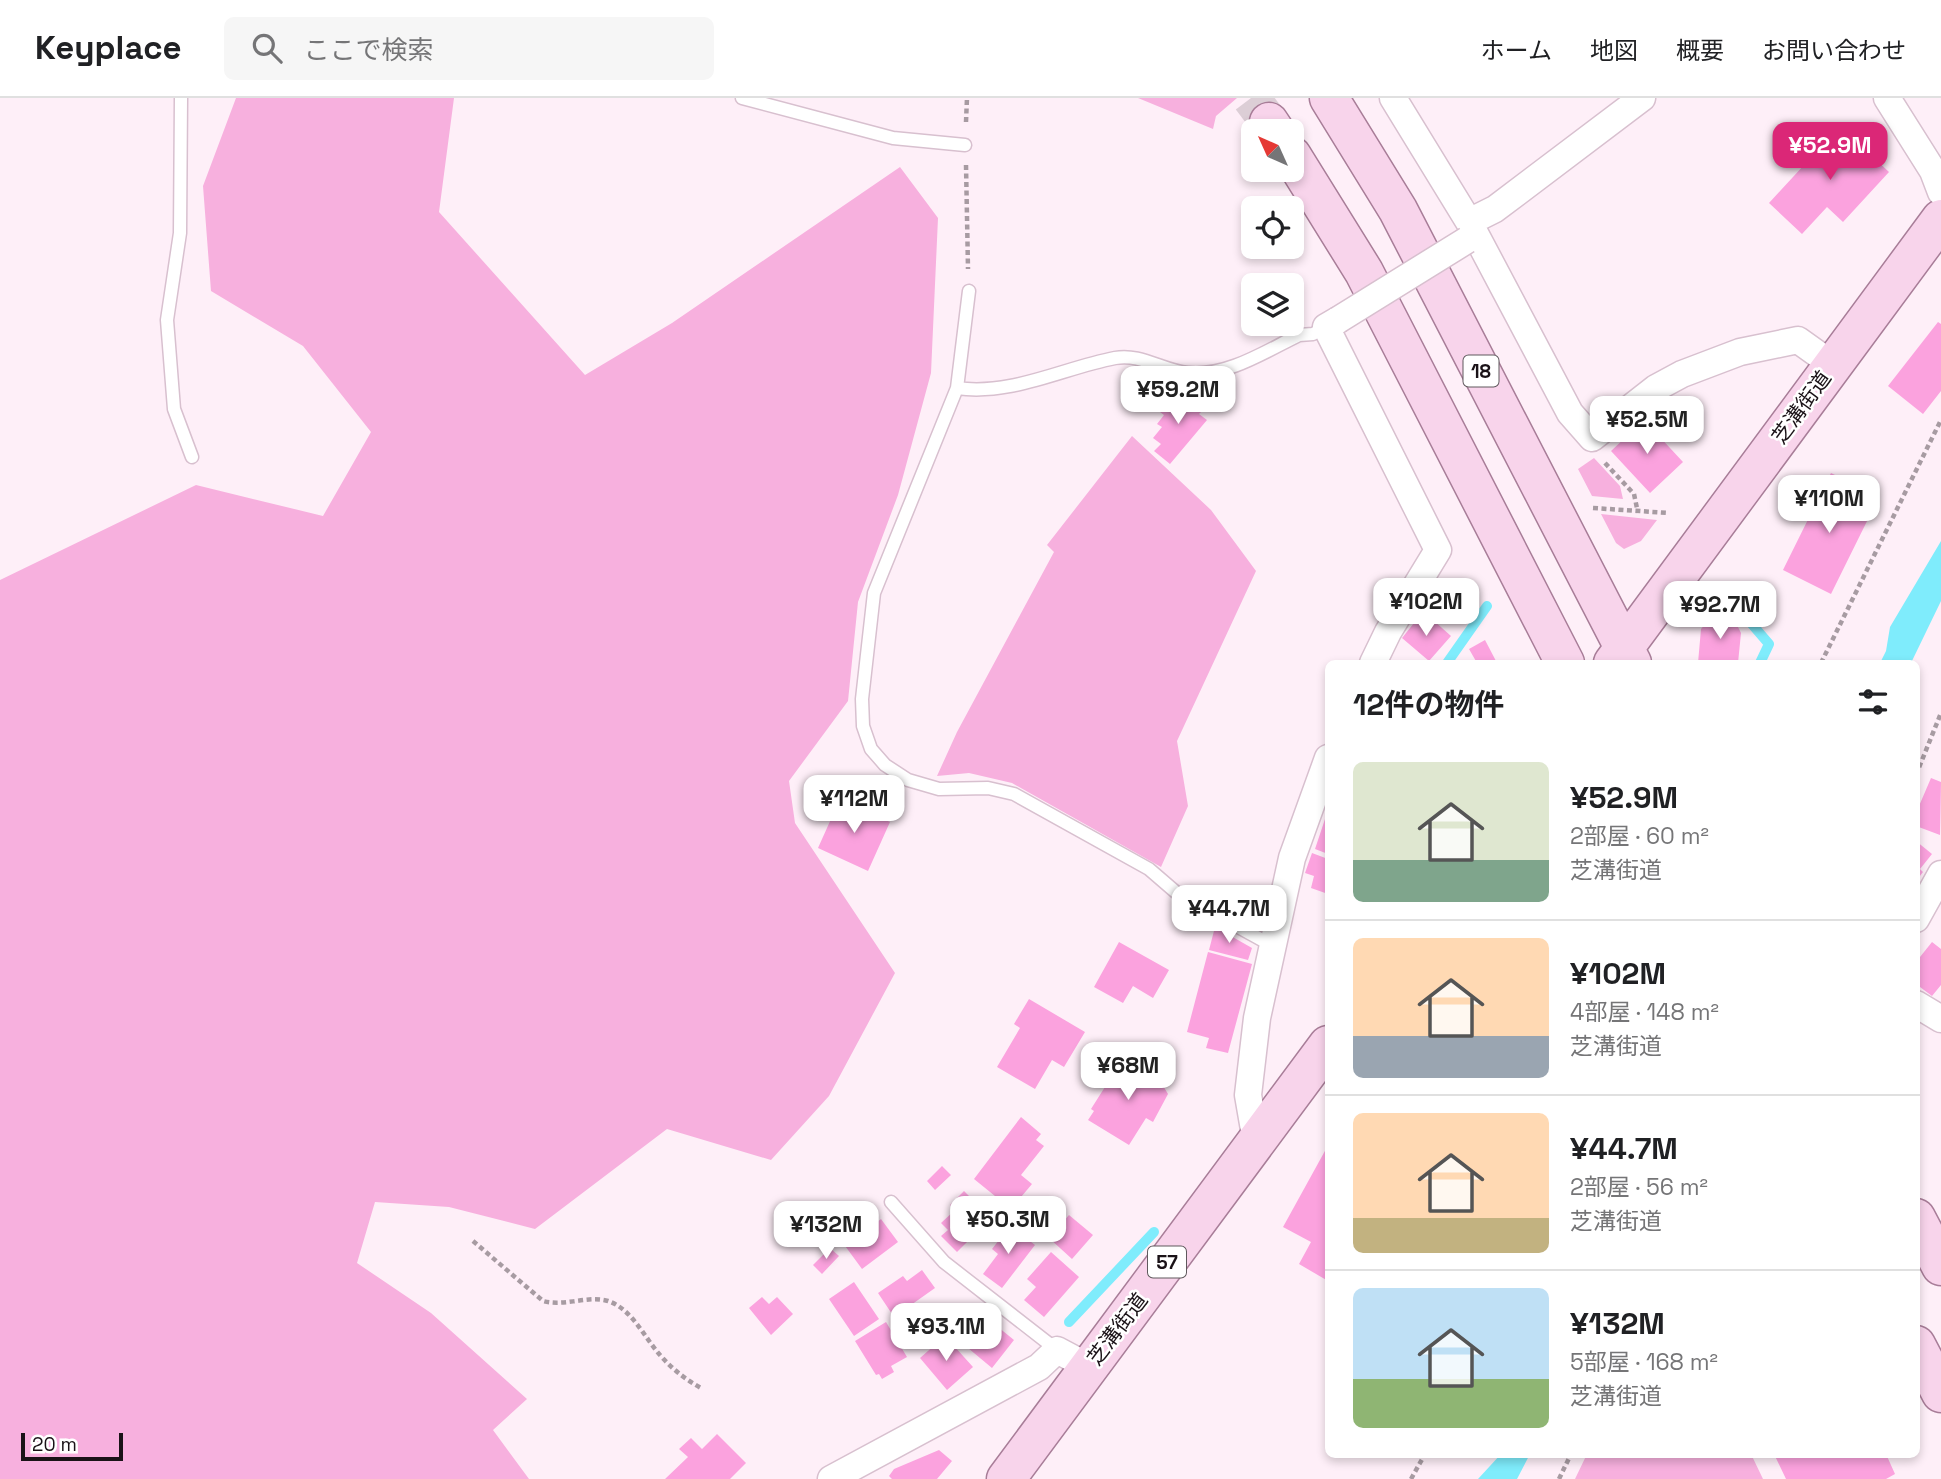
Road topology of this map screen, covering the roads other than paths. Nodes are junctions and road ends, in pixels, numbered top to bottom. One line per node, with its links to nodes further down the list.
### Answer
1 (181, 98): 16 (lane)
2 (742, 98): 7 (lane)
3 (1329, 98): 17 (main road, 18)
4 (1394, 98): 11 (street)
5 (1642, 98): 11 (street)
6 (1887, 98): 9 (street)
7 (965, 145)
8 (1304, 175): 19 (main road)
9 (1941, 192)
10 (1941, 219): 14 (main road, 芝溝街道 / 18)
11 (1471, 233): 13 (street, bridge); 14 (street)
12 (969, 291): 15 (lane)
13 (1332, 323): 15 (lane); 18 (street)
14 (1833, 365): 17 (main road, 芝溝街道 / 18)
15 (957, 388): 23 (lane)
16 (192, 457)
17 (1623, 658)
18 (1374, 660)
19 (1563, 660)
20 (1325, 766): 23 (street)
21 (1941, 874): 22 (street)
22 (1920, 912)
23 (1273, 946): 27 (street)
24 (1920, 1006): 25 (street)
25 (1941, 1019)
26 (1325, 1049): 27 (main road, 芝溝街道 / 57)
27 (1256, 1141): 32 (main road, 芝溝街道 / 57)
28 (891, 1202): 32 (lane)
29 (1920, 1226): 30 (main road)
30 (1941, 1266)
31 (1920, 1353): 33 (main road)
32 (1073, 1358): 34 (street); 35 (main road, 芝溝街道 / 57)
33 (1941, 1393)
34 (831, 1479)
35 (1006, 1479)

